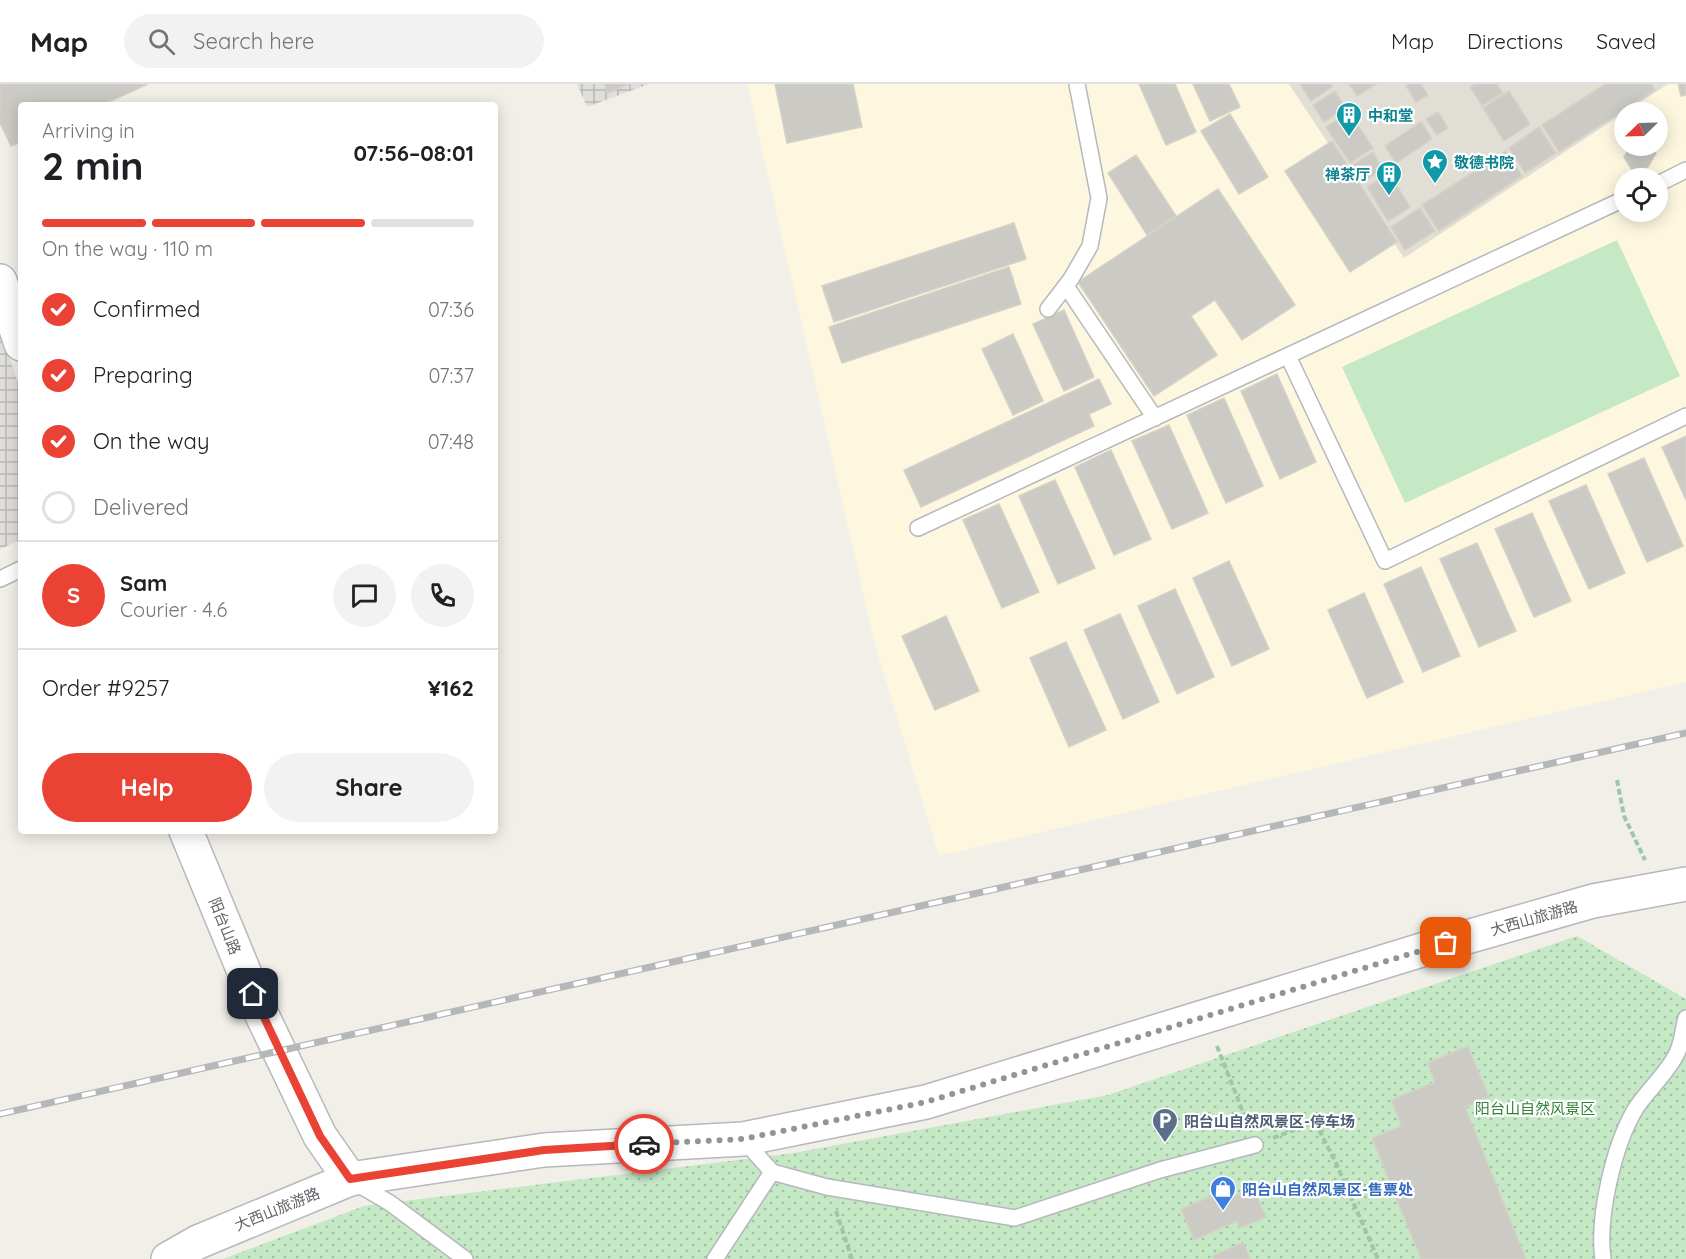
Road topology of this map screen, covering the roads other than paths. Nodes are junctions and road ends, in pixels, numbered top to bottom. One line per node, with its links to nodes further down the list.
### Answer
1 (1077, 84): 6 (lane)
2 (1686, 170): 3 (lane)
3 (1668, 179)
4 (1614, 204): 9 (lane)
5 (0, 281): 8 (street)
6 (1066, 286): 7 (lane); 11 (lane)
7 (1048, 309)
8 (18, 335)
9 (1288, 356): 10 (lane); 11 (lane)
10 (1686, 416)
11 (1155, 417): 12 (lane)
12 (918, 528)
13 (18, 570): 14 (lane)
14 (0, 579)
15 (187, 834): 21 (street, 阳台山路)
16 (1671, 887): 18 (street, 大西山旅游路)
17 (1686, 1018): 25 (lane)
18 (743, 1139): 20 (lane); 21 (street, 大西山旅游路)
19 (1255, 1145): 20 (lane)
20 (772, 1172): 24 (lane)
21 (350, 1179): 22 (street, 大西山旅游路); 23 (lane)
22 (168, 1259)
23 (465, 1259)
24 (715, 1259)
25 (1603, 1259)

